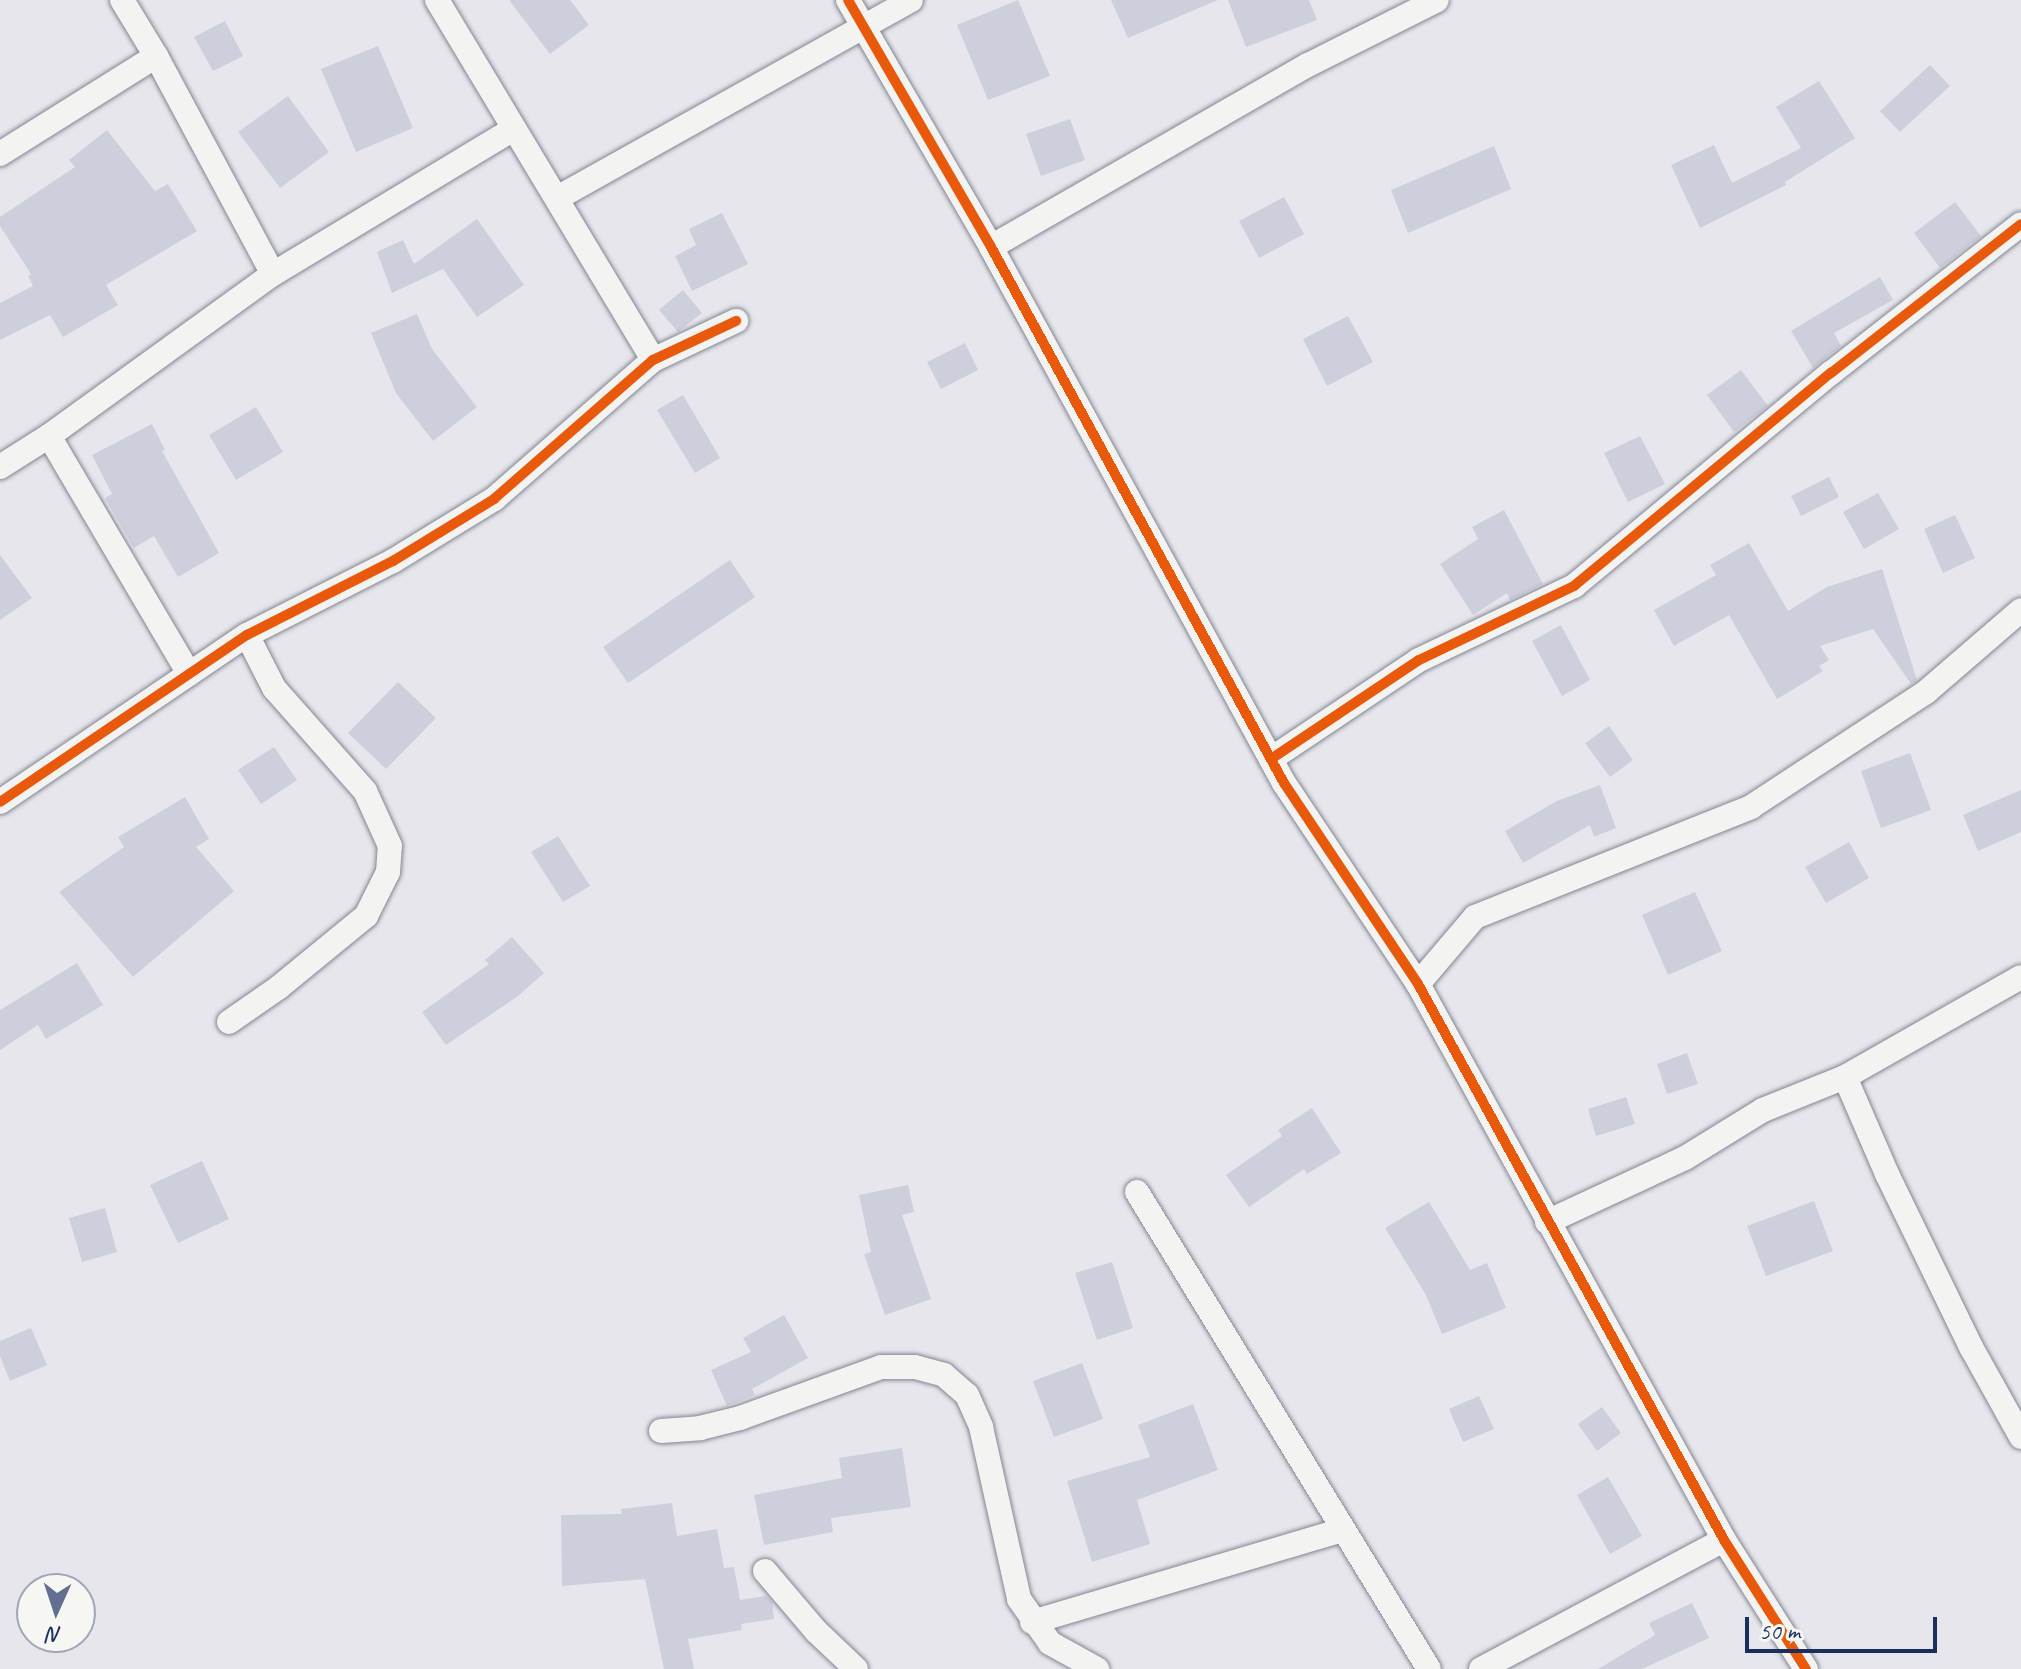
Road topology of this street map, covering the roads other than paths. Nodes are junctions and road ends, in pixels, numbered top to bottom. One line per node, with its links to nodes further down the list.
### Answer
1 (122, 0): 7 (street)
2 (848, 0): 6 (street)
3 (911, 0): 6 (street)
4 (1437, 0): 12 (street)
5 (439, 1): 8 (street)
6 (865, 29): 10 (street); 12 (street)
7 (156, 56): 9 (street); 13 (street)
8 (512, 130): 10 (street); 13 (street)
9 (0, 154)
10 (559, 197): 15 (street)
11 (2021, 224): 21 (street)
12 (991, 247): 21 (street)
13 (273, 274): 16 (street)
14 (736, 321): 15 (street)
15 (653, 360): 19 (street)
16 (49, 436): 17 (street); 20 (street)
17 (0, 467)
18 (2021, 610): 24 (street)
19 (247, 635): 20 (street); 25 (street)
20 (189, 674): 22 (street)
21 (1271, 759): 24 (street)
22 (0, 802)
23 (2021, 977): 26 (street)
24 (1418, 984): 28 (street)
25 (229, 1022)
26 (1845, 1077): 28 (street); 30 (street)
27 (1137, 1192): 31 (street)
28 (1547, 1222): 32 (street)
29 (661, 1431): 34 (street)
30 (2021, 1437)
31 (1343, 1530): 34 (street); 37 (street)
32 (1724, 1540): 38 (street); 39 (street)
33 (765, 1571): 35 (street)
34 (1032, 1622): 36 (street)
35 (856, 1669)
36 (1097, 1669)
37 (1429, 1669)
38 (1481, 1669)
39 (1806, 1669)

